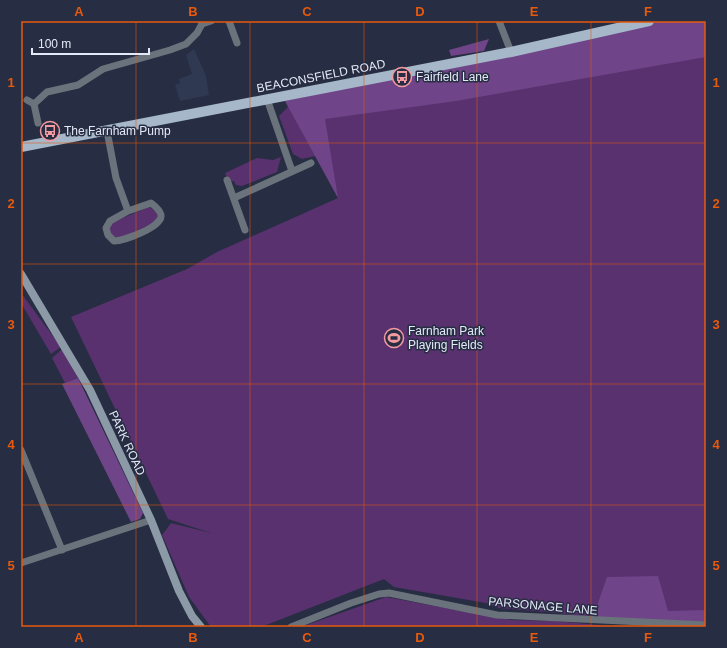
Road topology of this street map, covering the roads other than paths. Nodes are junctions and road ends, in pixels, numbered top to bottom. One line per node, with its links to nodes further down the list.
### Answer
1 (211, 21): 5 (street)
2 (229, 21): 6 (street)
3 (499, 21): 7 (street)
4 (649, 21): 7 (main road, BEACONSFIELD ROAD)
5 (201, 22): 10 (street)
6 (237, 43)
7 (511, 52): 8 (main road, BEACONSFIELD ROAD)
8 (267, 99): 12 (main road, BEACONSFIELD ROAD); 15 (street)
9 (27, 100): 10 (street)
10 (34, 104): 11 (street)
11 (38, 123)
12 (107, 131): 13 (main road, BEACONSFIELD ROAD); 18 (street)
13 (21, 147)
14 (311, 163): 15 (street)
15 (292, 171): 17 (street)
16 (227, 180): 17 (street)
17 (234, 198): 19 (street)
18 (128, 211): 18 (street)
19 (245, 230)
20 (21, 274): 22 (main road, PARK ROAD)
21 (21, 450): 23 (street)
22 (151, 520): 23 (street); 26 (main road, PARK ROAD)
23 (62, 550): 24 (street)
24 (21, 563)
25 (706, 625): 27 (street, PARSONAGE LANE)
26 (201, 627)
27 (291, 627)

